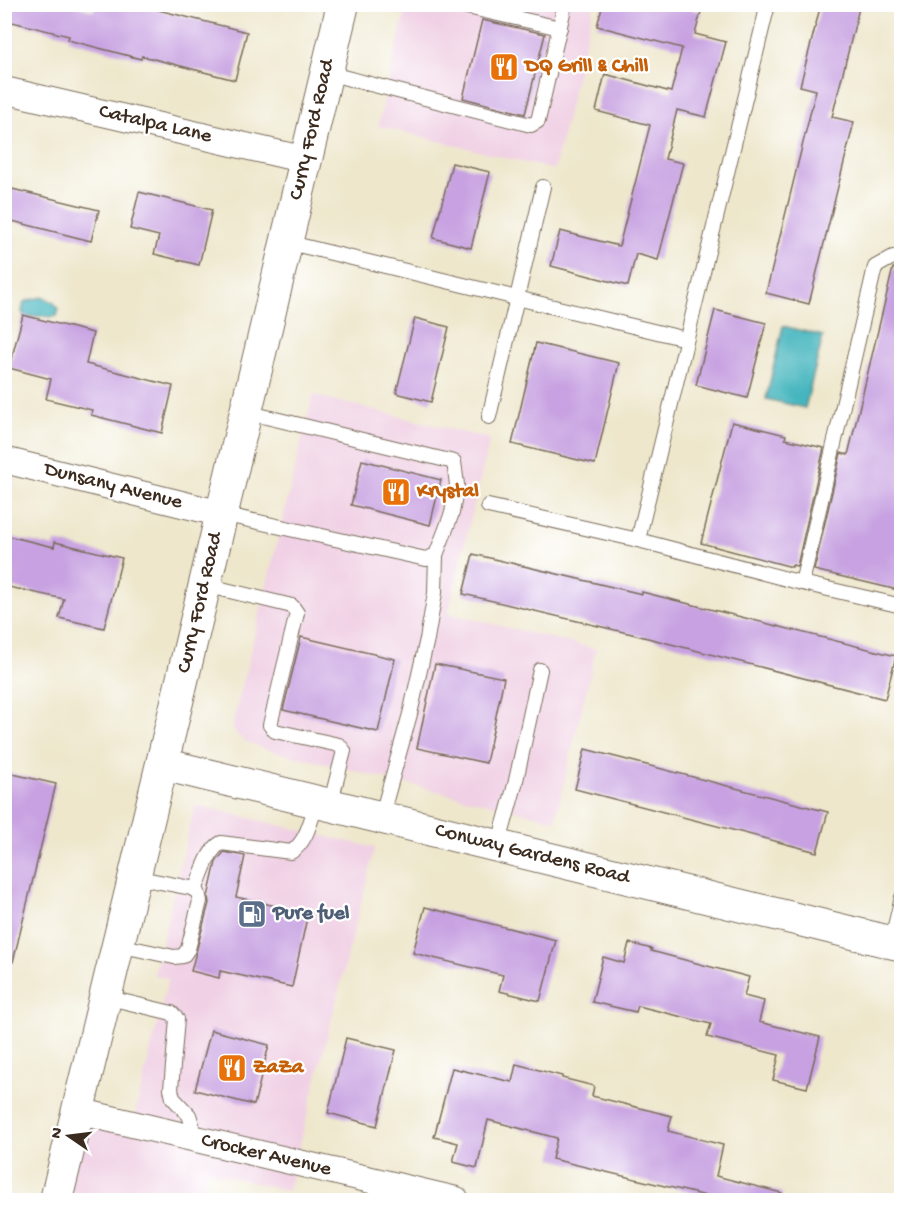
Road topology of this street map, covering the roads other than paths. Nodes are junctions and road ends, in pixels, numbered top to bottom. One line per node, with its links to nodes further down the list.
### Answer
1 (343, 4): 6 (street, Curry Ford Road)
2 (454, 4): 5 (lane)
3 (565, 4): 5 (lane)
4 (768, 4): 13 (lane)
5 (560, 28): 6 (lane)
6 (327, 73): 8 (street, Curry Ford Road)
7 (4, 90): 8 (street, Catalpa Lane)
8 (306, 160): 10 (street, Curry Ford Road)
9 (543, 187): 12 (lane)
10 (286, 242): 12 (lane); 14 (street, Curry Ford Road)
11 (902, 259): 21 (lane)
12 (516, 298): 13 (lane); 15 (lane)
13 (686, 339): 19 (lane)
14 (246, 412): 18 (street, Curry Ford Road); 20 (lane)
15 (489, 417)
16 (4, 460): 18 (street, Dunsany Avenue)
17 (488, 506): 19 (lane)
18 (222, 514): 20 (lane); 22 (street, Curry Ford Road)
19 (638, 540): 21 (lane)
20 (436, 555): 27 (lane)
21 (802, 583): 23 (lane)
22 (205, 585): 25 (street, Curry Ford Road); 26 (lane)
23 (902, 606)
24 (540, 670): 28 (lane)
25 (162, 764): 26 (street, Conway Gardens Road); 29 (street, Curry Ford Road)
26 (323, 803): 27 (street, Conway Gardens Road); 30 (lane)
27 (381, 818): 28 (street, Conway Gardens Road)
28 (498, 846): 32 (street, Conway Gardens Road)
29 (134, 876): 30 (lane); 33 (street, Curry Ford Road)
30 (195, 890): 33 (lane)
31 (902, 897): 32 (lane)
32 (896, 944)
33 (118, 945): 34 (street, Curry Ford Road)
34 (105, 997): 35 (street, Curry Ford Road); 36 (lane)
35 (77, 1111): 36 (street, Crocker Avenue); 37 (street, Curry Ford Road)
36 (189, 1138): 38 (street, Crocker Avenue)
37 (56, 1200)
38 (456, 1200)

